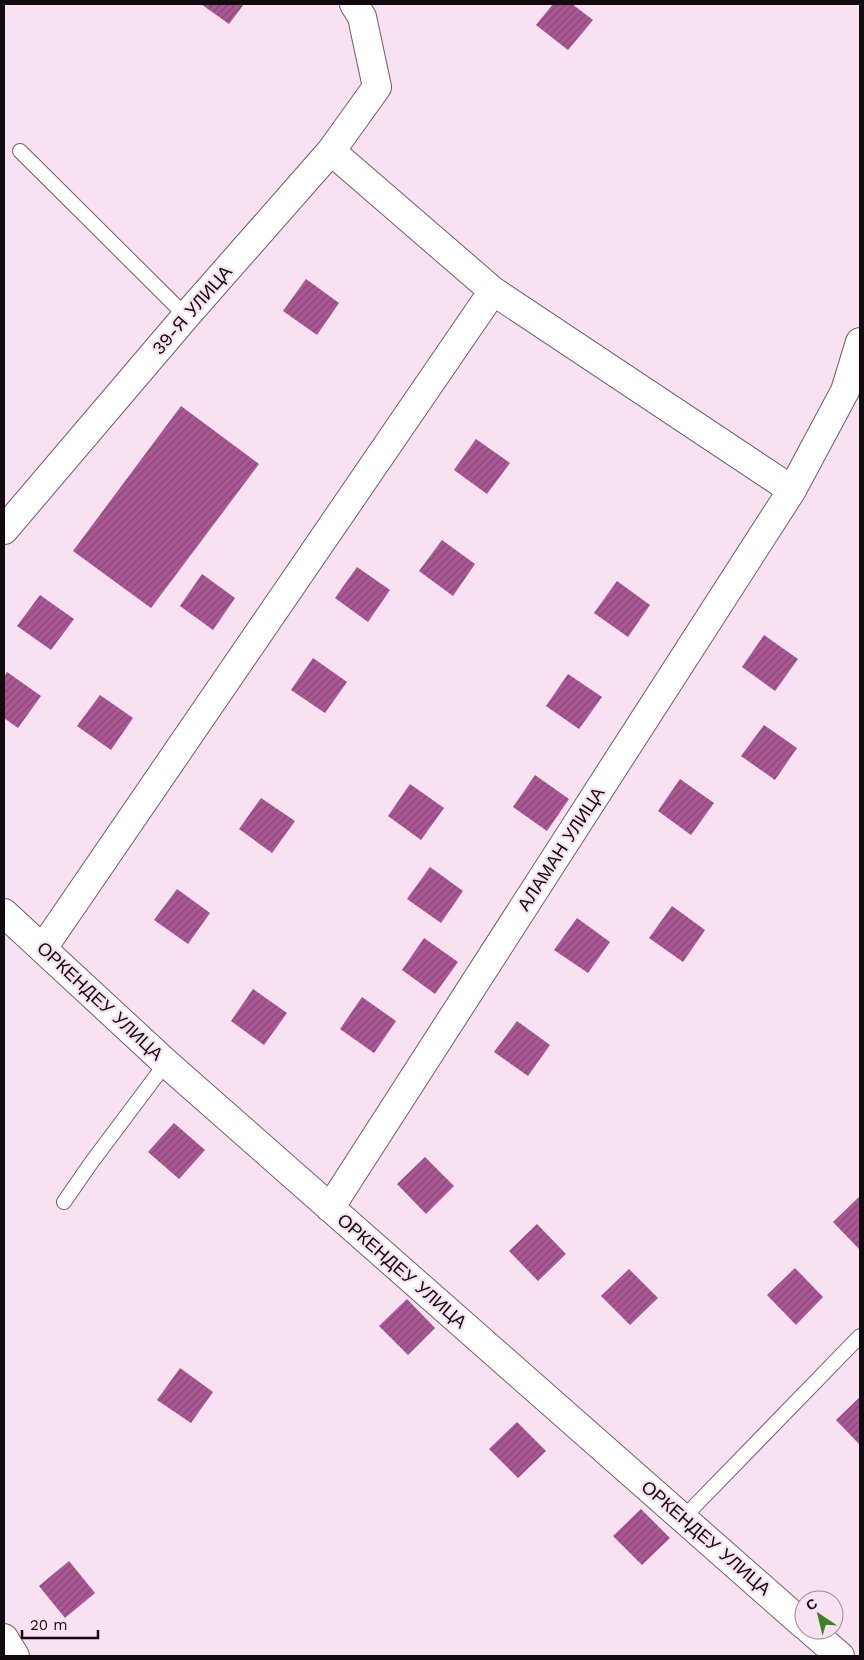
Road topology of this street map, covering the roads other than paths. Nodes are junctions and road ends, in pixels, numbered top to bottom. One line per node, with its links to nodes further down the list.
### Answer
1 (354, 4): 3 (street, 39-Я УЛИЦА)
2 (20, 151): 5 (lane)
3 (331, 151): 4 (street); 5 (street, 39-Я УЛИЦА)
4 (493, 290): 7 (street); 10 (street)
5 (186, 316): 8 (street, 39-Я УЛИЦА)
6 (860, 342): 7 (street, АЛАМАН УЛИЦА)
7 (792, 490): 13 (street, АЛАМАН УЛИЦА)
8 (4, 530)
9 (4, 913): 10 (street, ОРКЕНДЕУ УЛИЦА)
10 (43, 948): 11 (street, ОРКЕНДЕУ УЛИЦА)
11 (166, 1063): 12 (lane); 13 (street, ОРКЕНДЕУ УЛИЦА)
12 (64, 1202)
13 (330, 1208): 15 (street, ОРКЕНДЕУ УЛИЦА)
14 (860, 1336): 15 (lane)
15 (683, 1518): 16 (street, ОРКЕНДЕУ УЛИЦА)
16 (794, 1616)
17 (4, 1638): 19 (street)
18 (822, 1640): 20 (street)
19 (16, 1656)
20 (840, 1656)

